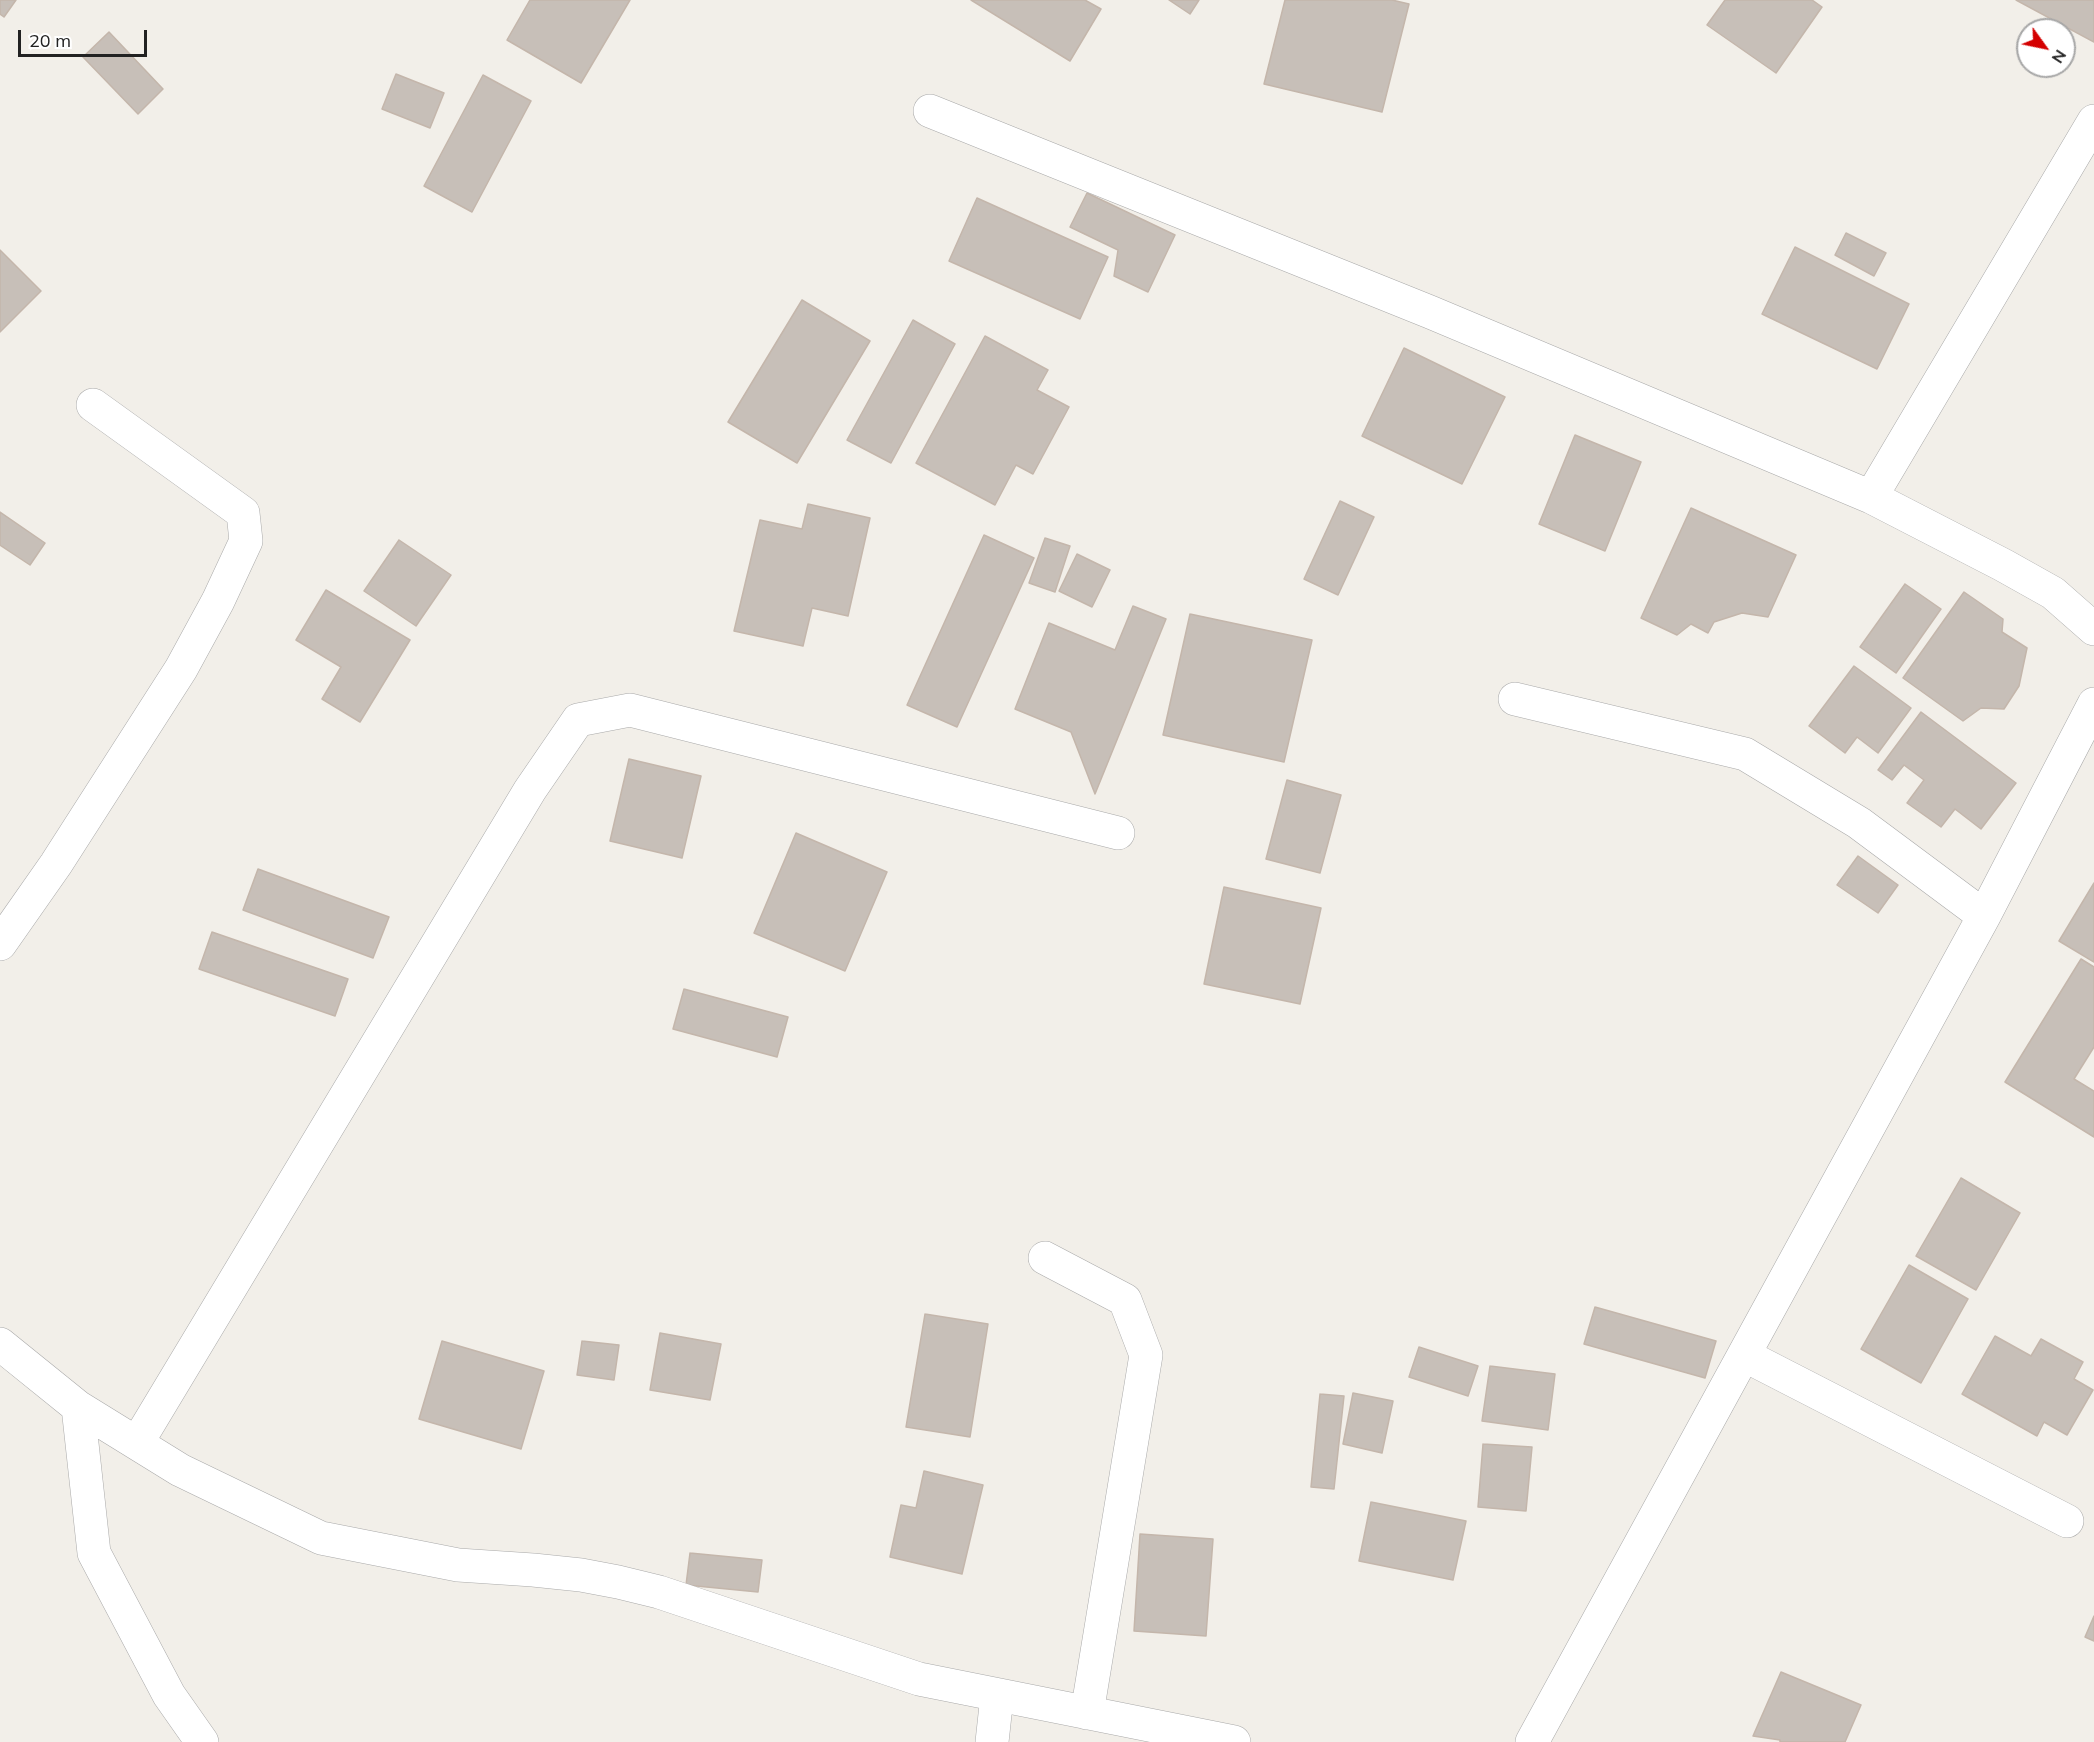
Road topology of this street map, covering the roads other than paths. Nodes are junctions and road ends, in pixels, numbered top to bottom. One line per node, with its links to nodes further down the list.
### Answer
1 (930, 111): 4 (street)
2 (2094, 121): 4 (street)
3 (93, 405): 10 (street)
4 (1871, 497): 5 (street)
5 (2094, 629)
6 (1515, 699): 9 (street)
7 (2094, 704): 9 (street)
8 (1118, 833): 15 (street)
9 (1984, 916): 13 (street)
10 (0, 944)
11 (1045, 1258): 18 (street)
12 (0, 1344): 14 (street)
13 (1744, 1355): 16 (street); 22 (street)
14 (78, 1407): 15 (street); 19 (street)
15 (137, 1443): 17 (street)
16 (2067, 1521)
17 (997, 1696): 18 (street); 20 (street)
18 (1087, 1713): 21 (street)
19 (202, 1742)
20 (992, 1742)
21 (1234, 1742)
22 (1532, 1742)

